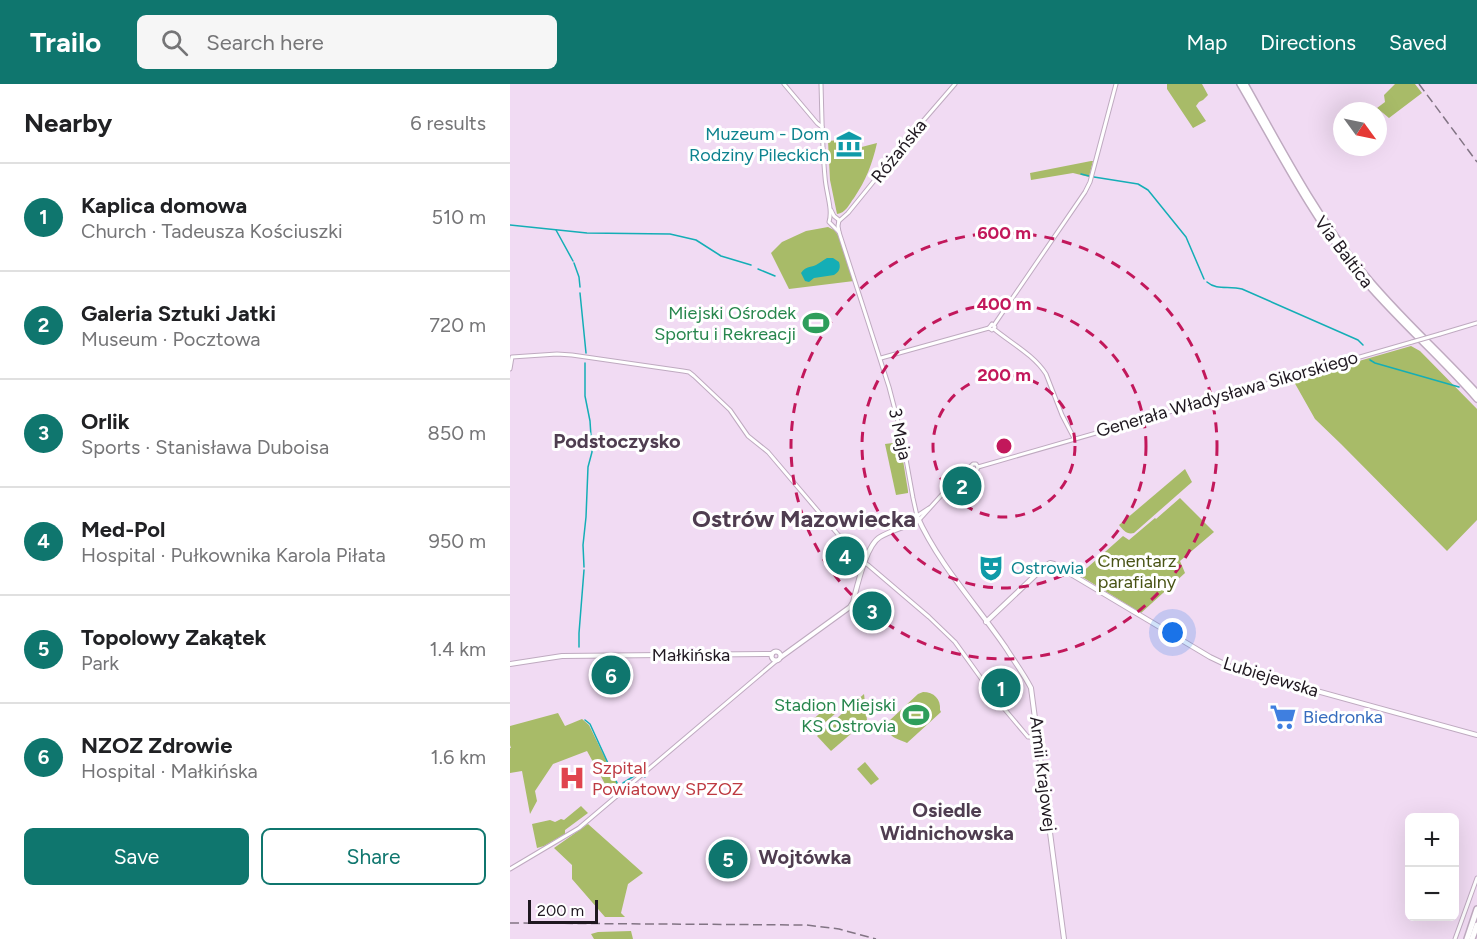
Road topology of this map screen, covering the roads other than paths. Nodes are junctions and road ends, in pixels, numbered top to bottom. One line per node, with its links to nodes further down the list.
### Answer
1 (784, 84): 6 (street)
2 (821, 84): 6 (street)
3 (955, 84): 7 (street, Różańska)
4 (1116, 84): 9 (street)
5 (1244, 85): 12 (highway, Via Baltica); 13 (highway, Via Baltica)
6 (822, 127): 7 (street)
7 (836, 221): 10 (street, 3 Maja)
8 (1477, 323): 14 (street, Generała Władysława Sikorskiego, bridge)
9 (994, 327): 10 (street); 14 (street)
10 (881, 358): 15 (street, 3 Maja)
11 (510, 369): 19 (street)
12 (1477, 393)
13 (1477, 399)
14 (1075, 438): 16 (street, Generała Władysława Sikorskiego)
15 (915, 508): 17 (street); 18 (street, 3 Maja)
16 (929, 508): 17 (street); 18 (street)
17 (924, 512): 18 (street)
18 (918, 518): 19 (main road); 20 (main road, 3 Maja)
19 (865, 562): 21 (main road); 25 (street)
20 (986, 622): 24 (main road, Lubiejewska); 25 (main road, Armii Krajowej)
21 (781, 656): 22 (main road); 22 (main road, Małkińska)
22 (774, 658): 23 (main road, Małkińska); 26 (street)
23 (510, 664)
24 (1477, 735)
25 (1038, 737): 30 (main road, Armii Krajowej)
26 (510, 869)
27 (1477, 878): 31 (street)
28 (1477, 909): 32 (highway)
29 (1477, 925): 33 (highway)
30 (1064, 939)
31 (1455, 939)
32 (1467, 939)
33 (1472, 939)

